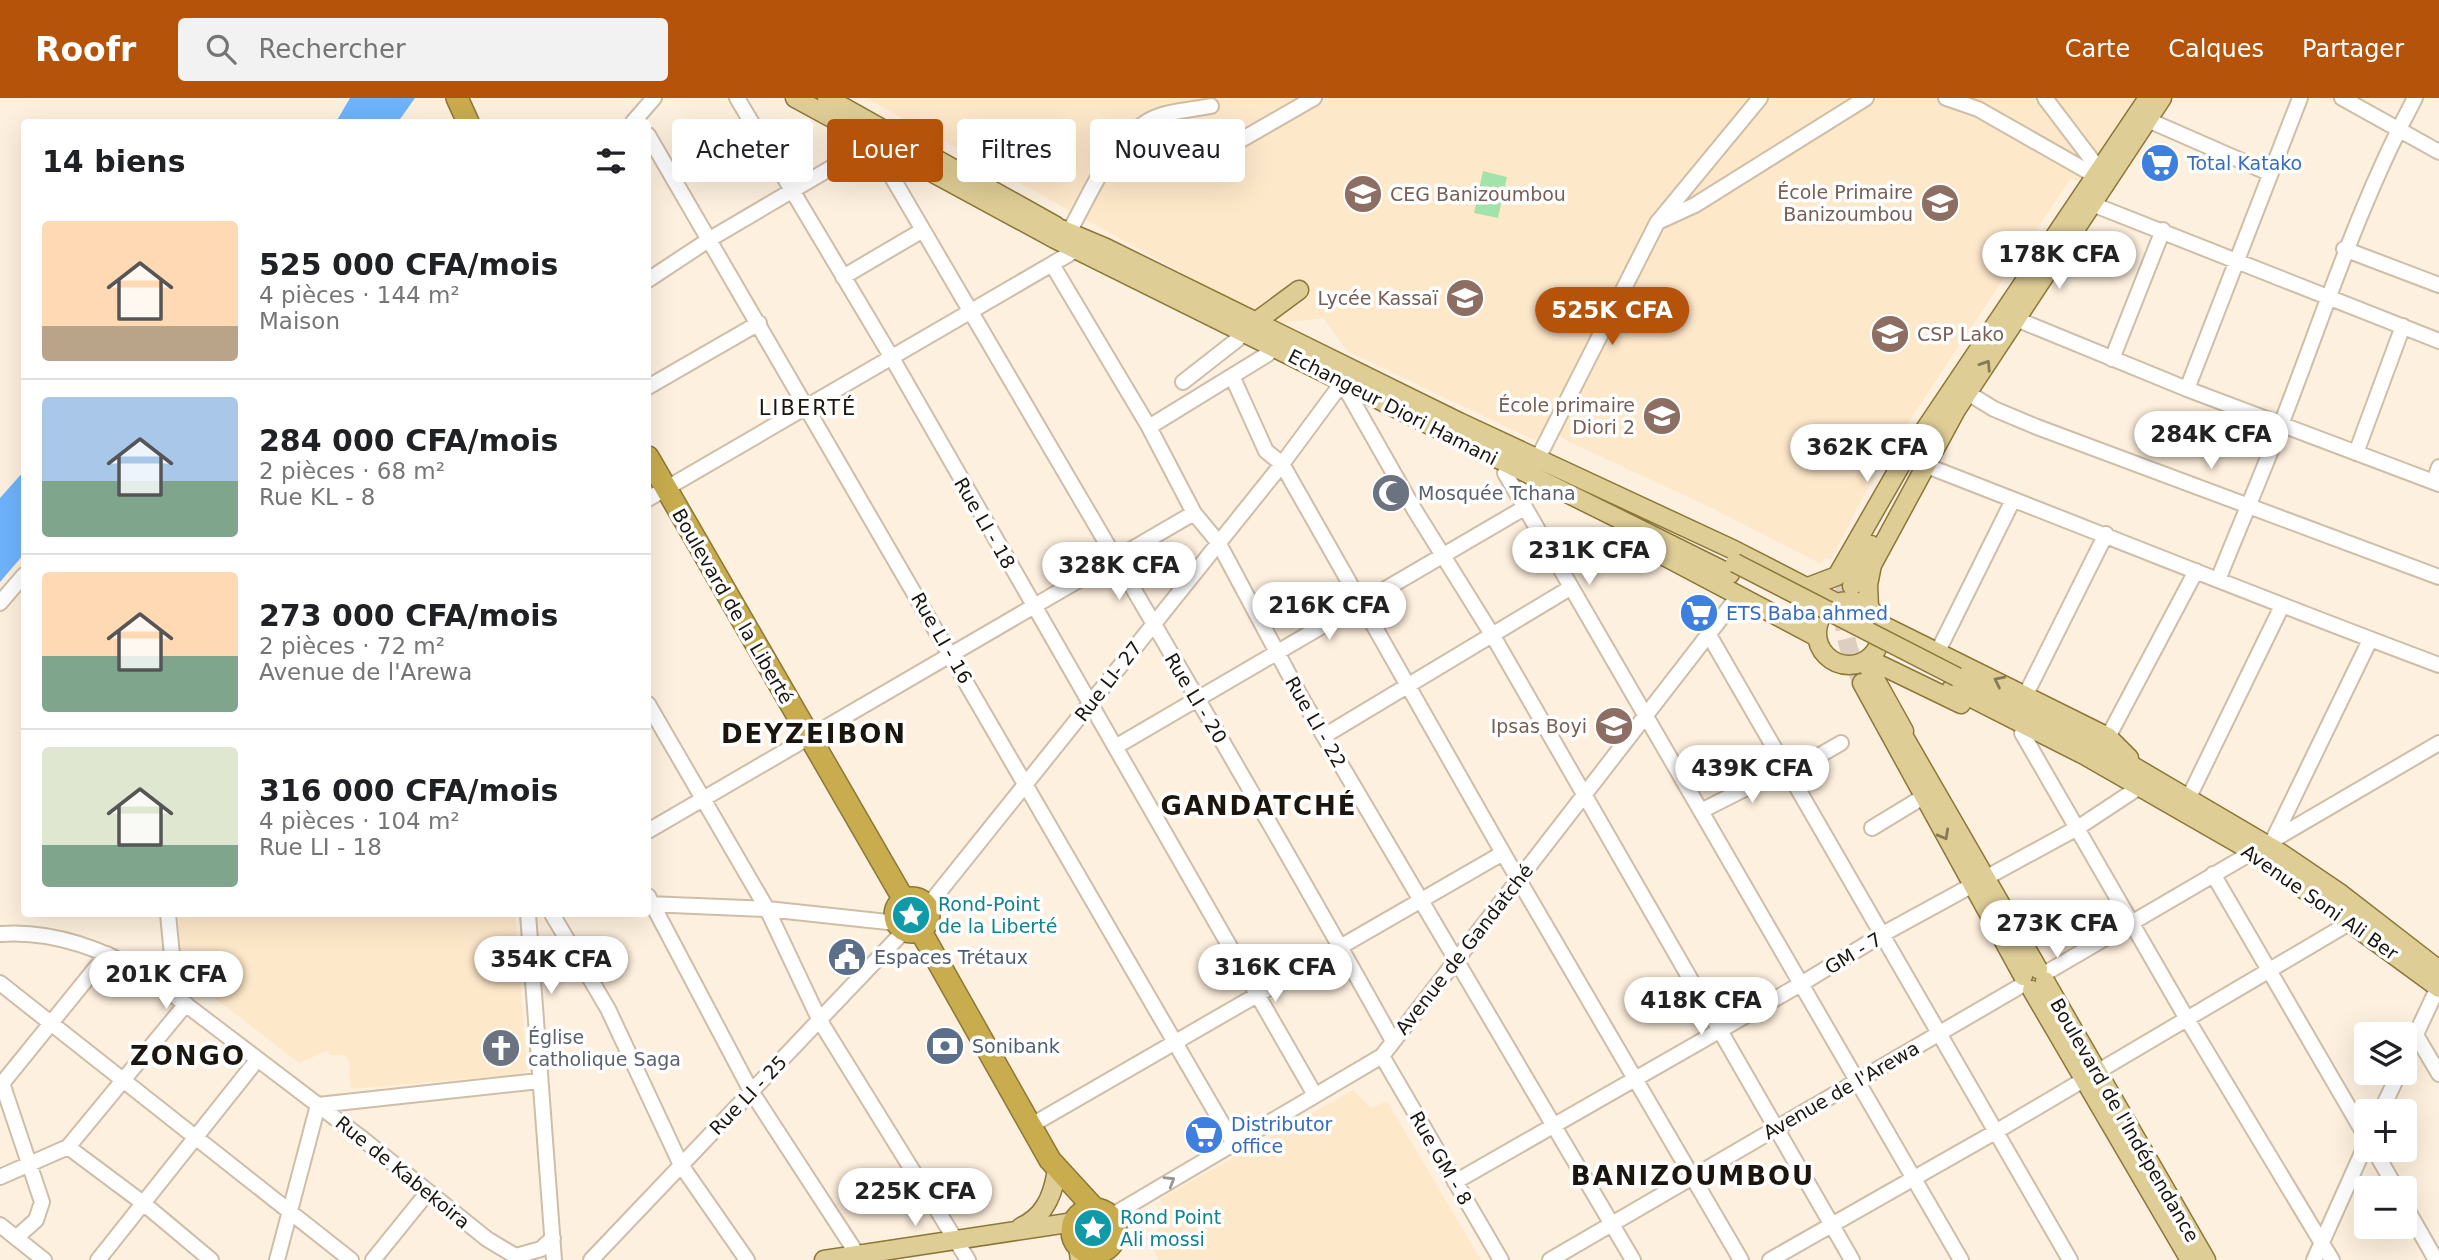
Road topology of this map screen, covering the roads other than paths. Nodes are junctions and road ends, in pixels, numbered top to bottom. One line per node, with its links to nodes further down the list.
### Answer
1 (457, 98): 17 (highway)
2 (654, 98): 18 (street)
3 (737, 98): 30 (street, Rue LI - 18)
4 (795, 98): 19 (main road)
5 (827, 98): 35 (main road)
6 (1314, 98): 22 (street)
7 (1759, 98): 32 (street)
8 (1866, 98): 32 (street)
9 (1946, 98): 26 (street)
10 (2045, 98): 26 (street)
11 (2148, 98): 26 (main road)
12 (2162, 98): 20 (main road)
13 (2300, 98): 27 (street)
14 (2342, 98): 21 (street)
15 (2416, 98): 21 (street)
16 (1211, 106): 35 (street)
17 (467, 119)
18 (638, 119)
19 (831, 119)
20 (2148, 120): 27 (street); 31 (main road)
21 (2398, 131): 24 (street); 37 (street)
22 (1245, 138)
23 (651, 140): 36 (street, Rue LI - 16)
24 (2439, 152)
25 (827, 171): 30 (street)
26 (2096, 172): 63 (main road)
27 (2270, 173): 39 (street)
28 (943, 177): 35 (main road)
29 (897, 182): 33 (street, Rue LI - 20)
30 (792, 192): 36 (street); 41 (street, Rue LI - 18)
31 (2092, 204): 34 (street); 47 (main road)
32 (1657, 223): 70 (street)
33 (923, 230): 41 (street); 46 (street, Rue LI - 20)
34 (2163, 230): 39 (street); 55 (street)
35 (1062, 233): 38 (main road); 48 (main road); 62 (main road, Echangeur Diori Hamani)
36 (710, 239): 42 (street); 49 (street, Rue LI - 16)
37 (2344, 249): 43 (street); 45 (street)
38 (1071, 253): 40 (street); 51 (main road)
39 (2236, 259): 45 (street); 60 (street)
40 (1053, 265): 46 (street); 67 (street, Rue LI - 22)
41 (843, 277): 54 (street, Rue LI - 18)
42 (651, 278)
43 (2439, 285)
44 (1299, 290): 48 (main road)
45 (2327, 296): 50 (street); 66 (street)
46 (972, 313): 54 (street); 86 (street, Rue LI - 20)
47 (2016, 319): 55 (street); 61 (main road, one-way to 47)
48 (1257, 321): 65 (main road)
49 (759, 323): 58 (street); 64 (street, Rue LI - 16)
50 (2403, 326): 52 (street); 68 (street)
51 (1238, 339): 53 (main road); 57 (street)
52 (2439, 341)
53 (1268, 354): 56 (street); 59 (main road)
54 (892, 358): 64 (street); 99 (street, Rue LI - 18)
55 (2112, 359): 60 (street)
56 (1232, 376): 67 (street); 71 (street)
57 (1183, 382)
58 (651, 385)
59 (1343, 389): 71 (street, Rue LI- 27); 75 (main road); 85 (street)
60 (2187, 390): 66 (street)
61 (1968, 393): 63 (main road); 80 (street)
62 (1383, 397): 65 (main road); 69 (main road, Echangeur Diori Hamani); 87 (main road, Echangeur Diori Hamani)
63 (1949, 406): 72 (main road); 92 (main road)
64 (808, 408): 77 (street); 110 (street, Rue LI - 16)
65 (1459, 422): 70 (main road)
66 (2282, 423): 68 (street); 80 (street)
67 (1149, 427): 82 (street, Rue LI - 22)
68 (2356, 453): 76 (street)
69 (1487, 454): 78 (main road); 87 (main road, Echangeur Diori Hamani)
70 (1538, 458): 93 (main road)
71 (1282, 464): 84 (street, Rue LI- 27); 97 (street)
72 (1927, 466): 79 (street); 100 (main road)
73 (2439, 467): 76 (street)
74 (651, 469): 77 (highway, Boulevard de la Liberté)
75 (1504, 473): 78 (main road); 81 (street)
76 (2436, 483)
77 (657, 494): 126 (highway, Boulevard de la Liberté)
78 (1548, 495): 95 (main road)
79 (2013, 499): 83 (street); 108 (street)
80 (2248, 503): 89 (street); 91 (street)
81 (1524, 508): 85 (street); 94 (street)
82 (1194, 513): 84 (street, Rue LI - 22); 86 (street)
83 (2106, 534): 88 (street); 118 (street)
84 (1218, 542): 103 (street, Rue LI- 27); 109 (street, Rue LI - 22)
85 (1444, 557): 97 (street); 105 (street)
86 (1115, 560): 99 (street); 103 (street, Rue LI - 20)
87 (1732, 569): 116 (main road, Echangeur Diori Hamani)
88 (2196, 571): 91 (street); 127 (street)
89 (2439, 577)
90 (21, 578): 96 (street)
91 (2218, 580): 101 (street)
92 (1845, 582): 93 (main road); 98 (main road)
93 (1808, 587): 98 (main road)
94 (1570, 588): 105 (street); 123 (street)
95 (1739, 595): 104 (street, Avenue de Gandatché); 106 (main road)
96 (0, 603)
97 (1361, 603): 109 (street); 117 (street)
98 (1837, 603): 100 (main road); 106 (main road)
99 (1034, 607): 110 (street); 121 (street, Rue LI - 18)
100 (1869, 607): 102 (main road)
101 (2281, 608): 107 (street); 137 (street)
102 (1880, 624): 108 (main road, Avenue Soni Ali Ber); 111 (main road)
103 (1152, 625): 119 (street, Rue LI - 20); 121 (street, Rue LI- 27)
104 (1709, 635): 123 (street, Avenue de Gandatché); 131 (street)
105 (1493, 636): 117 (street); 135 (street)
106 (1816, 637): 112 (main road)
107 (2370, 640): 113 (street); 143 (street)
108 (1938, 651): 118 (main road, Avenue Soni Ali Ber, one-way to 108)
109 (1277, 653): 119 (street); 125 (street, Rue LI - 22)
110 (952, 654): 126 (street); 134 (street, Rue LI - 16)
111 (1866, 660): 112 (main road); 115 (main road, Avenue Soni Ali Ber); 120 (main road, Boulevard de l'Indépendance)
112 (1839, 664): 132 (main road, Boulevard de l'Indépendance)
113 (2439, 665)
114 (1867, 683): 132 (main road, Boulevard de l'Indépendance)
115 (1915, 683): 120 (main road); 124 (main road, Avenue Soni Ali Ber)
116 (1954, 683): 133 (main road, Avenue Soni Ali Ber)
117 (1408, 685): 125 (street); 144 (street)
118 (2026, 694): 127 (main road, Avenue Soni Ali Ber)
119 (1198, 700): 130 (street); 162 (street, Rue LI - 20)
120 (1889, 703): 132 (main road, Boulevard de l'Indépendance)
121 (1091, 704): 130 (street, Rue LI - 18); 134 (street, Rue LI- 27)
122 (651, 709): 138 (street)
123 (1644, 717): 135 (street, Avenue de Gandatché); 139 (street)
124 (2022, 733): 133 (main road, Avenue Soni Ali Ber); 140 (street)
125 (1324, 736): 149 (street, Rue LI - 22)
126 (809, 737): 138 (street); 148 (highway, Boulevard de la Liberté)
127 (2108, 737): 133 (main road, Avenue Soni Ali Ber)
128 (1841, 743): 131 (street)
129 (2439, 743): 143 (street, Avenue de l'Arewa)
130 (1117, 746): 170 (street, Rue LI - 18)
131 (1788, 771): 139 (street); 161 (street)
132 (1918, 775): 136 (main road, Boulevard de l'Indépendance); 147 (main road, Boulevard de l'Indépendance)
133 (2134, 778): 137 (main road, Avenue Soni Ali Ber); 140 (street, GM - 7); 143 (main road, Avenue Soni Ali Ber)
134 (1027, 785): 152 (street, Rue LI- 27); 180 (street, Rue LI - 16)
135 (1582, 795): 146 (street, Avenue de Gandatché); 175 (street)
136 (1923, 797): 141 (street); 147 (main road, Boulevard de l'Indépendance, one-way to 147)
137 (2188, 799): 143 (main road, Avenue Soni Ali Ber)
138 (703, 800): 142 (street); 153 (street)
139 (1702, 811): 169 (street)
140 (2078, 827): 147 (street, GM - 7); 157 (street)
141 (1872, 828)
142 (651, 829)
143 (2264, 845): 145 (street, Avenue de l'Arewa); 158 (main road, Avenue Soni Ali Ber); 167 (main road, Avenue Soni Ali Ber)
144 (1503, 853): 146 (street); 149 (street)
145 (2213, 874): 157 (street, Avenue de l'Arewa); 165 (street)
146 (1519, 878): 164 (street, Avenue de Gandatché); 185 (street)
147 (1979, 882): 161 (street, GM - 7); 166 (main road, Boulevard de l'Indépendance)
148 (904, 900): 152 (highway); 159 (highway)
149 (1422, 900): 162 (street); 164 (street, Rue LI - 22)
150 (651, 901): 153 (street)
151 (651, 905): 190 (street)
152 (927, 907): 159 (highway)
153 (766, 909): 159 (street); 173 (street)
154 (169, 917): 171 (street)
155 (528, 917): 188 (street)
156 (554, 917): 203 (street)
157 (2132, 921): 166 (street, Avenue de l'Arewa); 172 (street)
158 (2351, 922): 165 (street); 167 (main road, Avenue Soni Ali Ber)
159 (907, 928): 173 (street, Rue LI - 25); 195 (highway)
160 (0, 934): 163 (street, Rue de Kabekoira)
161 (1883, 934): 169 (street, GM - 7); 176 (street)
162 (1340, 946): 170 (street); 179 (street, Rue LI - 20)
163 (107, 954): 171 (street, Rue de Kabekoira); 174 (street)
164 (1456, 960): 179 (street, Avenue de Gandatché); 194 (street, Rue LI - 22)
165 (2269, 971): 172 (street); 193 (street)
166 (2034, 979): 176 (street, Avenue de l'Arewa); 184 (main road, Boulevard de l'Indépendance)
167 (2439, 983): 177 (street)
168 (0, 984): 174 (street)
169 (1801, 984): 175 (street, GM - 7); 186 (street)
170 (1257, 994): 180 (street); 191 (street, Rue LI - 18)
171 (181, 1000): 182 (street, Rue de Kabekoira); 187 (street)
172 (2187, 1019): 184 (street); 222 (street)
173 (820, 1021): 190 (street, Rue LI - 25); 221 (street)
174 (51, 1025): 187 (street); 189 (street)
175 (1718, 1032): 185 (street, GM - 7); 196 (street)
176 (1939, 1033): 186 (street, Avenue de l'Arewa); 197 (street)
177 (2417, 1033)
178 (2417, 1037): 183 (street)
179 (1393, 1041): 181 (street, Avenue de Gandatché)
180 (1175, 1042): 195 (street); 199 (street, Rue LI - 16)
181 (1382, 1056): 191 (street, Avenue de Gandatché); 208 (street, Rue GM - 8)
182 (257, 1060): 192 (street, Rue de Kabekoira); 198 (street)
183 (2439, 1074)
184 (2090, 1075): 197 (street); 246 (main road, Boulevard de l'Indépendance); 247 (main road, Boulevard de l'Indépendance)
185 (1635, 1079): 194 (street, GM - 7); 205 (street)
186 (1858, 1080): 196 (street, Avenue de l'Arewa); 207 (street)
187 (124, 1081): 198 (street); 200 (street)
188 (539, 1081): 192 (street); 218 (street)
189 (1, 1086): 202 (street)
190 (751, 1091): 203 (street, Rue LI - 25); 225 (street)
191 (1315, 1095): 199 (street, Avenue de Gandatché)
192 (318, 1105): 209 (street, Rue de Kabekoira); 211 (street)
193 (2354, 1116)
194 (1555, 1125): 208 (street, GM - 7); 212 (street, Rue LI - 22)
195 (1030, 1126): 204 (highway)
196 (1775, 1128): 205 (street, Avenue de l'Arewa); 213 (street)
197 (1997, 1131): 207 (street); 245 (street)
198 (196, 1139): 210 (street); 211 (street)
199 (1234, 1143): 219 (street, Avenue de Gandatché, one-way to 199)
200 (68, 1147): 202 (street); 210 (street)
201 (2358, 1162): 222 (street)
202 (31, 1163): 206 (street); 217 (street)
203 (681, 1165): 224 (street, Rue LI - 25); 234 (street)
204 (1053, 1168): 216 (main road); 219 (highway)
205 (1693, 1176): 212 (street, Avenue de l'Arewa); 241 (street)
206 (0, 1177)
207 (1913, 1179): 213 (street); 244 (street)
208 (1455, 1182): 238 (street, Rue GM - 8)
209 (428, 1192): 220 (street, Rue de Kabekoira); 232 (street)
210 (144, 1203): 228 (street); 229 (street)
211 (291, 1212): 230 (street); 231 (street)
212 (1613, 1223): 239 (street, Avenue de l'Arewa); 240 (street, Rue LI - 22)
213 (1832, 1224): 242 (street); 243 (street)
214 (0, 1225): 217 (street)
215 (2417, 1227): 250 (street)
216 (1012, 1232): 219 (main road); 221 (main road)
217 (17, 1237): 227 (street)
218 (553, 1238): 223 (street); 226 (street)
219 (1087, 1239): 237 (highway)
220 (487, 1240): 223 (street, Rue de Kabekoira); 233 (street, Rue de Kabekoira)
221 (957, 1241): 225 (main road); 236 (street)
222 (2323, 1241): 248 (street); 249 (street)
223 (519, 1258)
224 (595, 1258)
225 (859, 1258): 235 (main road)
226 (557, 1259)
227 (44, 1260)
228 (98, 1260)
229 (211, 1260)
230 (277, 1260)
231 (351, 1260)
232 (373, 1260)
233 (501, 1260)
234 (747, 1260)
235 (824, 1260)
236 (968, 1260)
237 (1125, 1260)
238 (1501, 1260)
239 (1550, 1260)
240 (1633, 1260)
241 (1741, 1260)
242 (1770, 1260)
243 (1852, 1260)
244 (1961, 1260)
245 (2070, 1260)
246 (2190, 1260)
247 (2206, 1260)
248 (2314, 1260)
249 (2332, 1260)
250 (2436, 1260)

